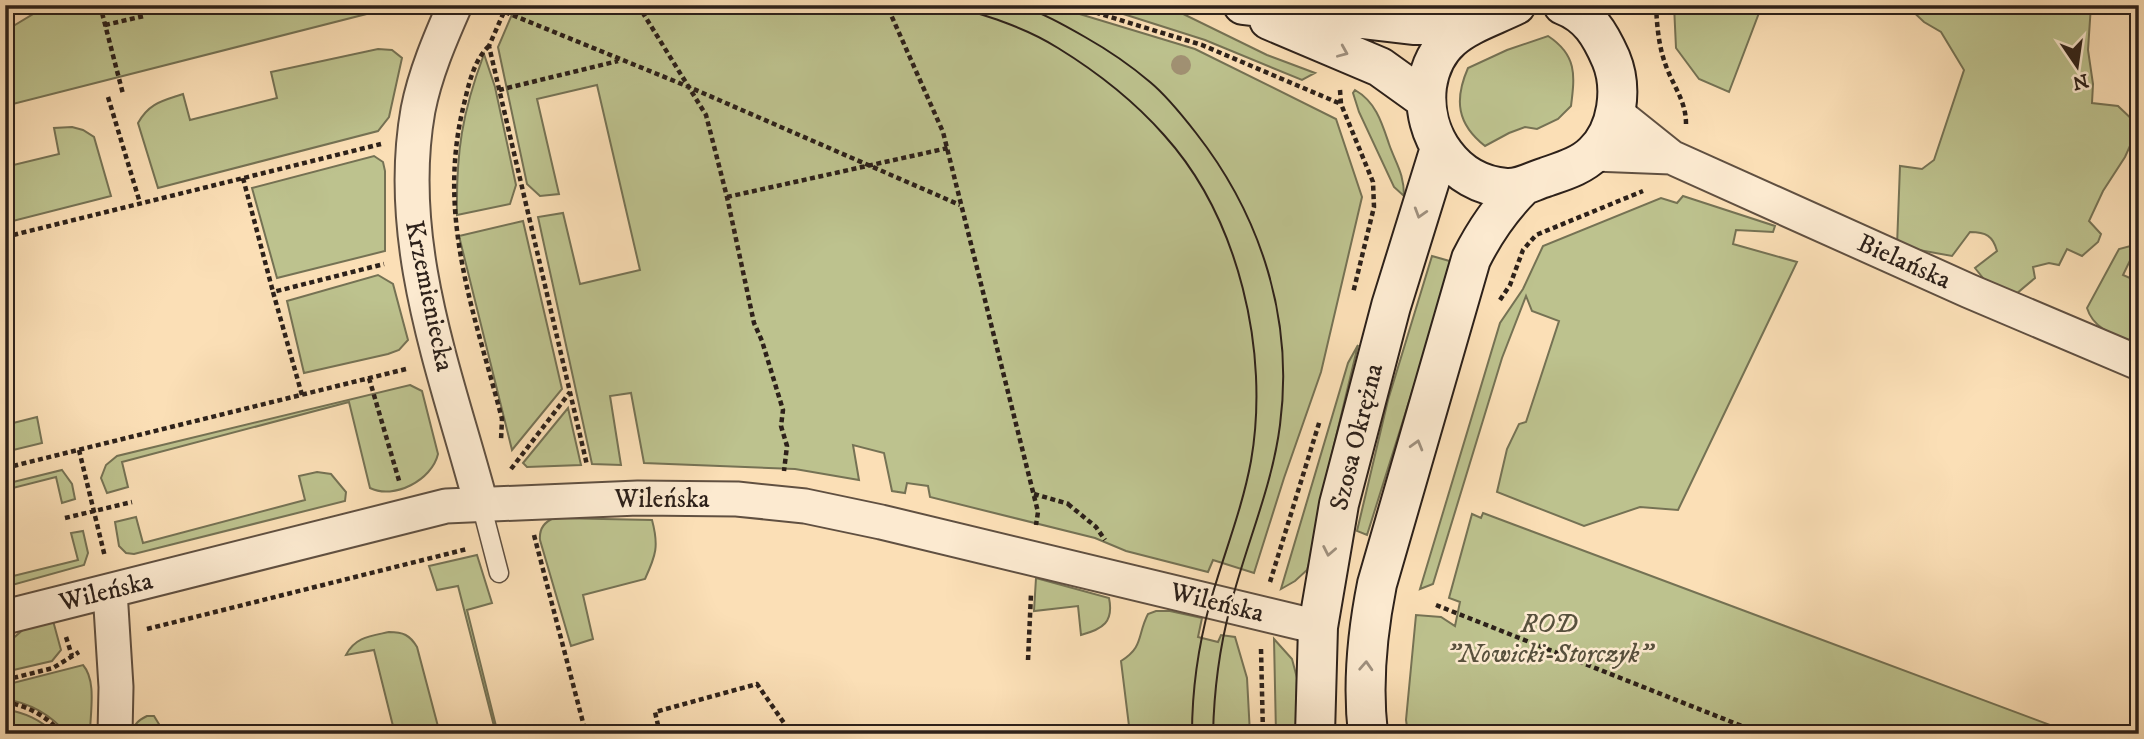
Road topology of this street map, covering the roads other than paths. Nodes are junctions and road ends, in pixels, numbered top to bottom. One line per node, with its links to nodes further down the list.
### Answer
1 (455, 5): 16 (street, Krzemieniecka)
2 (1235, 5): 9 (street, one-way to 9)
3 (1243, 5): 7 (street)
4 (1516, 5): 7 (street)
5 (1563, 5): 8 (street)
6 (1615, 5): 8 (street)
7 (1468, 25): 9 (street)
8 (1614, 67): 10 (street)
9 (1426, 100): 11 (street)
10 (1616, 113): 12 (street); 13 (street, Bielańska)
11 (1440, 148): 14 (street); 20 (street, Szosa Okrężna, one-way to 20)
12 (1594, 153): 13 (street, Bielańska); 14 (street)
13 (1671, 157): 15 (street, Bielańska)
14 (1533, 182): 23 (street, one-way to 14)
15 (2139, 363)
16 (481, 505): 17 (lane); 18 (street, Wileńska); 20 (street, Wileńska)
17 (499, 573)
18 (109, 579): 19 (street, Wileńska); 21 (street)
19 (5, 617)
20 (1318, 627): 22 (street, Szosa Okrężna)
21 (115, 734)
22 (1315, 734)
23 (1368, 734)

